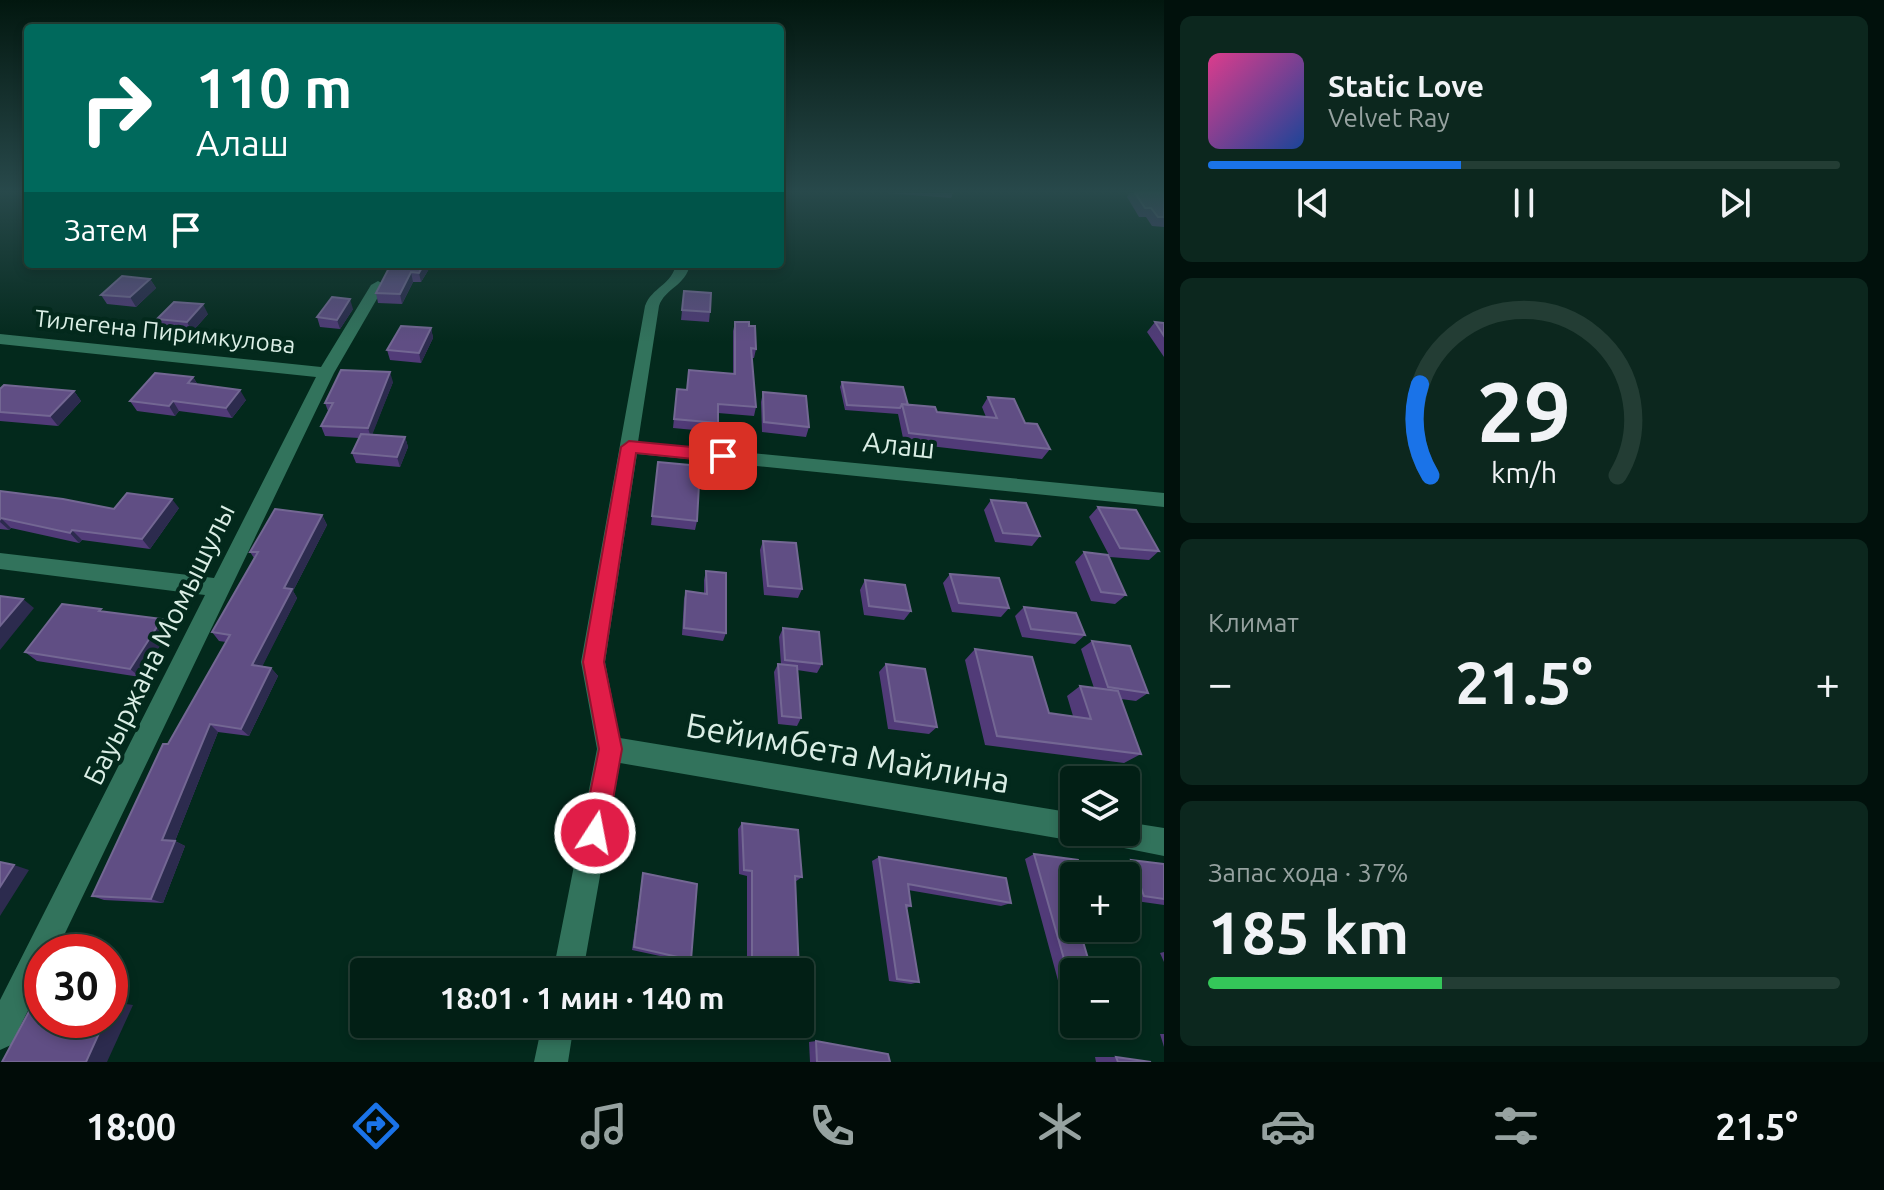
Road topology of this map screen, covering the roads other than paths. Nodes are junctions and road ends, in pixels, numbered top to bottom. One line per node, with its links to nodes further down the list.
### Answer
1 (683, 268): 5 (street)
2 (378, 285): 4 (street, Бауыржана Момышулы)
3 (0, 339): 4 (street, Тилегена Пиримкулова)
4 (326, 373): 8 (street, Бауыржана Момышулы)
5 (629, 447): 6 (street, Алаш); 9 (street)
6 (1164, 500)
7 (0, 561): 8 (street)
8 (220, 588): 14 (street, Бауыржана Момышулы)
9 (610, 749): 10 (street, Бейимбета Майлина); 13 (street)
10 (1060, 825)
11 (1140, 838): 12 (street)
12 (1164, 842)
13 (571, 958)
14 (0, 1034)
15 (555, 1038): 16 (street)
16 (551, 1062)

